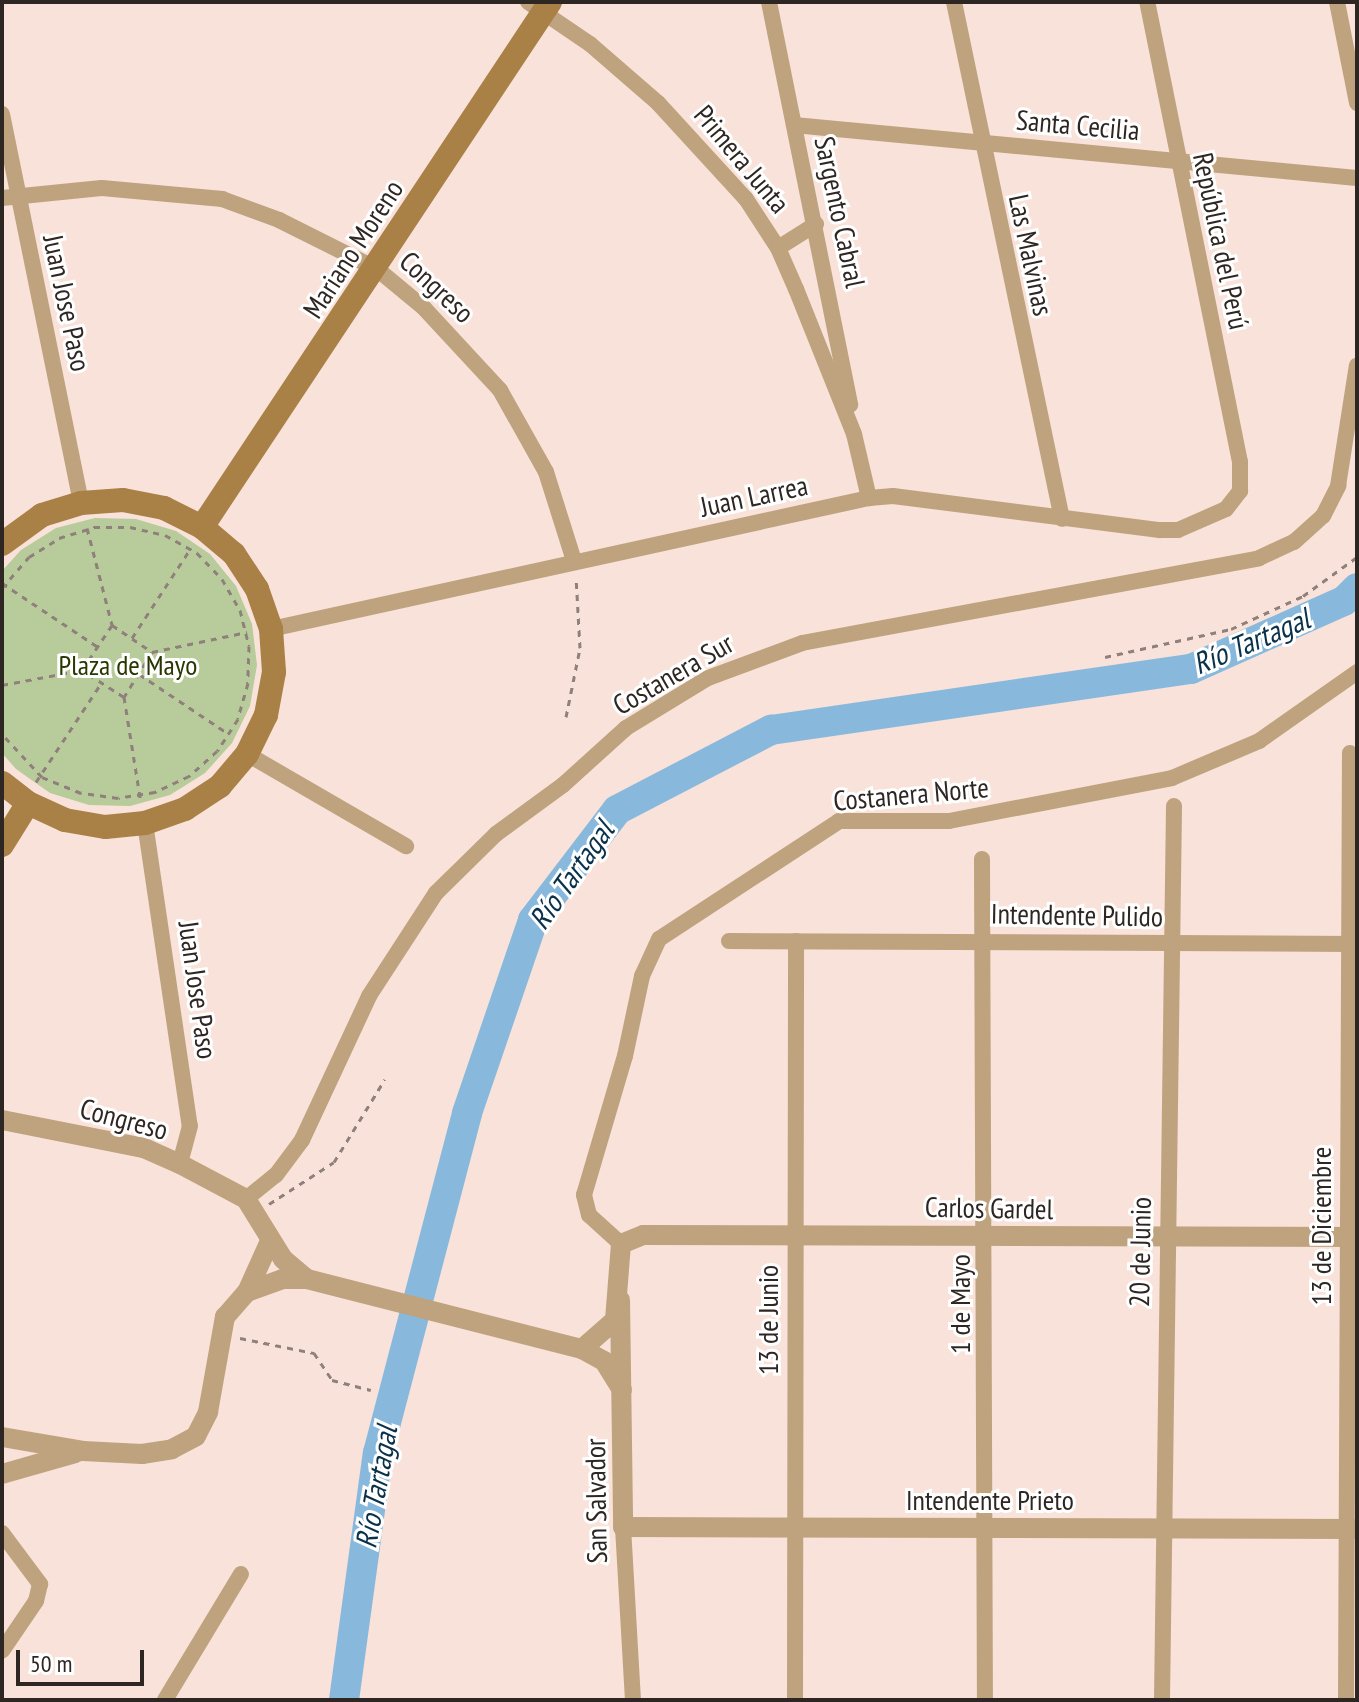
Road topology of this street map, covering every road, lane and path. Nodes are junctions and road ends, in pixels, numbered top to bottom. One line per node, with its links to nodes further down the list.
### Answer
1 (769, 2): 8 (street, Sargento Cabral)
2 (954, 2): 9 (street, Las Malvinas)
3 (1147, 2): 10 (street, República del Perú)
4 (1337, 2): 6 (street)
5 (540, 5): 14 (street, Primera Junta); 15 (main road, Mariano Moreno)
6 (1357, 103)
7 (2, 114): 12 (street, Juan Jose Paso)
8 (794, 125): 9 (street, Santa Cecilia); 13 (street, Sargento Cabral)
9 (981, 142): 10 (street, Santa Cecilia); 21 (street, Las Malvinas)
10 (1178, 161): 11 (street, Santa Cecilia); 18 (street, República del Perú)
11 (1357, 178)
12 (10, 196): 15 (street, Congreso); 20 (street, Juan Jose Paso)
13 (816, 224): 14 (street); 17 (street, Sargento Cabral)
14 (778, 248): 17 (street, Primera Junta)
15 (377, 269): 22 (main road, Mariano Moreno); 27 (street, Congreso)
16 (1357, 365): 63 (street, Costanera Sur)
17 (854, 434): 19 (street, Primera Junta)
18 (1240, 491): 21 (street, Juan Larrea)
19 (869, 498): 21 (street, Juan Larrea); 27 (street, Juan Larrea)
20 (81, 503): 22 (main road); 23 (path); 24 (main road)
21 (1062, 519)
22 (202, 527): 25 (path); 30 (main road)
23 (88, 529): 25 (path); 28 (path); 29 (path)
24 (2, 544)
25 (190, 550): 31 (path); 32 (path)
26 (1357, 557): 35 (path)
27 (574, 561): 30 (street, Juan Larrea); 42 (path)
28 (3, 585): 33 (path)
29 (112, 625): 32 (path); 33 (path)
30 (271, 629): 31 (path); 46 (main road)
31 (246, 632): 34 (path); 43 (path)
32 (132, 638): 34 (path)
33 (98, 647): 36 (path)
34 (152, 652): 38 (path)
35 (1105, 657)
36 (82, 670): 39 (path); 40 (path)
37 (1357, 672): 69 (street, Costanera Norte)
38 (139, 674): 41 (path); 43 (path)
39 (102, 682): 41 (path); 47 (path)
40 (2, 685)
41 (124, 697): 48 (path)
42 (566, 717)
43 (229, 733): 48 (path)
44 (2, 734): 47 (path)
45 (1350, 753): 59 (street, 13 de Diciembre)
46 (247, 754): 51 (main road); 53 (street)
47 (42, 777): 48 (path); 49 (path)
48 (140, 794): 51 (path)
49 (12, 796): 51 (main road); 52 (main road)
50 (1174, 806): 58 (street, 20 de Junio)
51 (145, 823): 62 (street, Juan Jose Paso)
52 (2, 845)
53 (406, 846)
54 (982, 859): 55 (street, 1 de Mayo)
55 (982, 940): 57 (street, Intendente Pulido); 58 (street, Intendente Pulido); 65 (street, 1 de Mayo)
56 (729, 941): 57 (street, Intendente Pulido)
57 (796, 941): 64 (street, 13 de Junio)
58 (1170, 942): 59 (street, Intendente Pulido); 66 (street, 20 de Junio)
59 (1352, 944): 67 (street, 13 de Diciembre)
60 (385, 1079): 63 (path)
61 (2, 1120): 62 (street, Congreso)
62 (180, 1164): 63 (street, Congreso)
63 (254, 1211): 68 (street)
64 (795, 1233): 65 (street, Carlos Gardel); 69 (street, Carlos Gardel); 81 (street, 13 de Junio)
65 (985, 1236): 66 (street, Carlos Gardel); 82 (street, 1 de Mayo)
66 (1166, 1236): 67 (street, Carlos Gardel); 83 (street, 20 de Junio)
67 (1352, 1237): 84 (street, 13 de Diciembre)
68 (270, 1241): 70 (street); 71 (street)
69 (621, 1244): 72 (street, San Salvador)
70 (307, 1279): 71 (street); 74 (street)
71 (247, 1292): 73 (street)
72 (620, 1300): 74 (street); 76 (street, San Salvador)
73 (220, 1334): 75 (path); 78 (street)
74 (582, 1349): 76 (street)
75 (371, 1390)
76 (623, 1394): 80 (street, San Salvador)
77 (2, 1437): 78 (street)
78 (83, 1451): 79 (street)
79 (2, 1474)
80 (623, 1527): 81 (street, Intendente Prieto); 89 (street, San Salvador)
81 (794, 1528): 82 (street, Intendente Prieto); 90 (street, 13 de Junio)
82 (987, 1528): 83 (street, Intendente Prieto); 91 (street, 1 de Mayo)
83 (1162, 1529): 84 (street, Intendente Prieto); 92 (street, 20 de Junio)
84 (1352, 1529): 93 (street, 13 de Diciembre)
85 (2, 1533): 87 (street)
86 (241, 1574): 88 (street)
87 (2, 1651)
88 (165, 1700)
89 (633, 1700)
90 (795, 1700)
91 (985, 1700)
92 (1162, 1700)
93 (1346, 1700)

